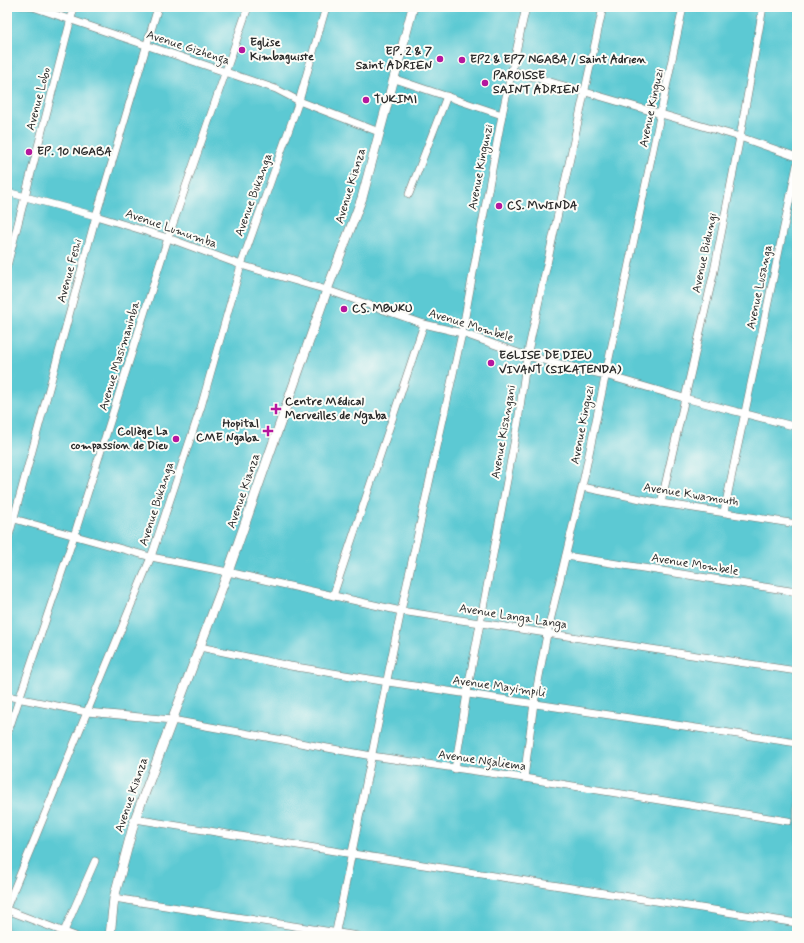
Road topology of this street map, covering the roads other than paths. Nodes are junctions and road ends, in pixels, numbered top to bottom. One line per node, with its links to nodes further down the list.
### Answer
1 (33, 7): 11 (street, Avenue Gizhenga)
2 (74, 7): 11 (street, Avenue Lobo)
3 (158, 7): 12 (street, Avenue Feshi)
4 (248, 7): 13 (street, Avenue Masimaninba)
5 (326, 7): 18 (street, Avenue Bukanga)
6 (414, 7): 15 (street, Avenue Kianza)
7 (526, 7): 14 (street, Avenue Kingunzi)
8 (602, 7): 16 (street, Avenue Kisangani)
9 (683, 7): 19 (street, Avenue Kinguzi)
10 (763, 7): 22 (street, Avenue Bidungi)
11 (71, 20): 12 (street, Avenue Gizhenga); 27 (street, Avenue Lobo)
12 (147, 46): 13 (street, Avenue Gizhenga); 28 (street, Avenue Feshi)
13 (226, 71): 18 (street, Avenue Gizhenga); 29 (street, Avenue Masimaninba)
14 (513, 71): 16 (street); 20 (street, Avenue Kingunzi)
15 (395, 79): 17 (street); 21 (street, Avenue Kianza)
16 (584, 91): 19 (street); 35 (street, Avenue Kisangani)
17 (447, 96): 20 (street); 26 (street)
18 (300, 101): 21 (street, Avenue Gizhenga); 30 (street, Avenue Bukanga)
19 (662, 114): 22 (street); 36 (street, Avenue Kinguzi)
20 (502, 115): 34 (street, Avenue Kingunzi)
21 (380, 132): 32 (street, Avenue Kianza)
22 (740, 137): 23 (street); 37 (street, Avenue Bidungi)
23 (797, 157)
24 (797, 165): 38 (street, Avenue Lusanga)
25 (7, 192): 27 (street, Avenue Lumumba)
26 (409, 194)
27 (24, 198): 28 (street, Avenue Lumumba); 31 (street, Avenue Lobo)
28 (96, 216): 29 (street, Avenue Lumumba); 43 (street, Avenue Feshi)
29 (168, 238): 30 (street, Avenue Lumumba); 45 (street, Avenue Masimaninba)
30 (241, 265): 32 (street, Avenue Lumumba); 48 (street, Avenue Bukanga)
31 (7, 266)
32 (327, 290): 33 (street, Avenue Mombele); 49 (street, Avenue Kianza)
33 (424, 324): 34 (street, Avenue Mombele); 51 (street)
34 (462, 333): 35 (street, Avenue Mombele); 52 (street, Avenue Kingunzi)
35 (527, 356): 36 (street, Avenue Mombele); 53 (street, Avenue Kisangani)
36 (605, 375): 37 (street, Avenue Mombele); 40 (street, Avenue Kinguzi)
37 (684, 398): 38 (street, Avenue Mombele); 41 (street, Avenue Bidungi)
38 (745, 414): 39 (street, Avenue Mombele); 42 (street, Avenue Lusanga)
39 (797, 427)
40 (582, 487): 41 (street, Avenue Kwamouth); 47 (street, Avenue Kinguzi)
41 (661, 503): 42 (street, Avenue Kwamouth)
42 (724, 512): 44 (street, Avenue Kwamouth)
43 (11, 518): 45 (street, Avenue Langa Langa); 46 (street, Avenue Feshi)
44 (797, 524)
45 (74, 536): 48 (street, Avenue Langa Langa); 60 (street, Avenue Masimaninba)
46 (7, 543)
47 (566, 556): 50 (street, Avenue Mombele); 54 (street, Avenue Kinguzi)
48 (151, 557): 49 (street, Avenue Langa Langa); 62 (street, Avenue Bukanga)
49 (228, 572): 51 (street, Avenue Langa Langa); 55 (street, Avenue Kianza)
50 (797, 592)
51 (333, 596): 52 (street, Avenue Langa Langa)
52 (401, 611): 53 (street, Avenue Langa Langa); 57 (street, Avenue Kingunzi)
53 (480, 623): 54 (street, Avenue Langa Langa); 58 (street, Avenue Kisangani)
54 (547, 634): 56 (street, Avenue Langa Langa); 61 (street, Avenue Kinguzi)
55 (200, 647): 57 (street, Avenue Mayimpili); 63 (street, Avenue Kianza)
56 (797, 671)
57 (388, 682): 58 (street, Avenue Mayimpili); 66 (street, Avenue Kingunzi)
58 (467, 693): 61 (street, Avenue Mayimpili); 67 (street, Avenue Kisangani)
59 (7, 696): 60 (street, Avenue Ngaliema)
60 (19, 698): 62 (street, Avenue Ngaliema); 64 (street, Avenue Masimaninba)
61 (534, 703): 65 (street, Avenue Mayimpili); 68 (street, Avenue Kinguzi)
62 (87, 712): 63 (street, Avenue Ngaliema); 74 (street, Avenue Bukanga)
63 (172, 720): 66 (street, Avenue Ngaliema); 69 (street, Avenue Kianza)
64 (7, 734)
65 (797, 743)
66 (372, 756): 67 (street, Avenue Ngaliema); 71 (street, Avenue Kingunzi)
67 (455, 769): 68 (street, Avenue Ngaliema)
68 (524, 778): 70 (street, Avenue Ngaliema)
69 (135, 818): 71 (street); 73 (street, Avenue Kianza)
70 (788, 821)
71 (353, 854): 76 (street); 78 (street, Avenue Kingunzi)
72 (95, 860): 77 (street)
73 (114, 898): 78 (street); 80 (street, Avenue Kianza)
74 (7, 906)
75 (7, 910): 77 (street)
76 (797, 923)
77 (63, 934): 79 (street)
78 (336, 934): 81 (street)
79 (75, 936)
80 (110, 936)
81 (358, 936)

